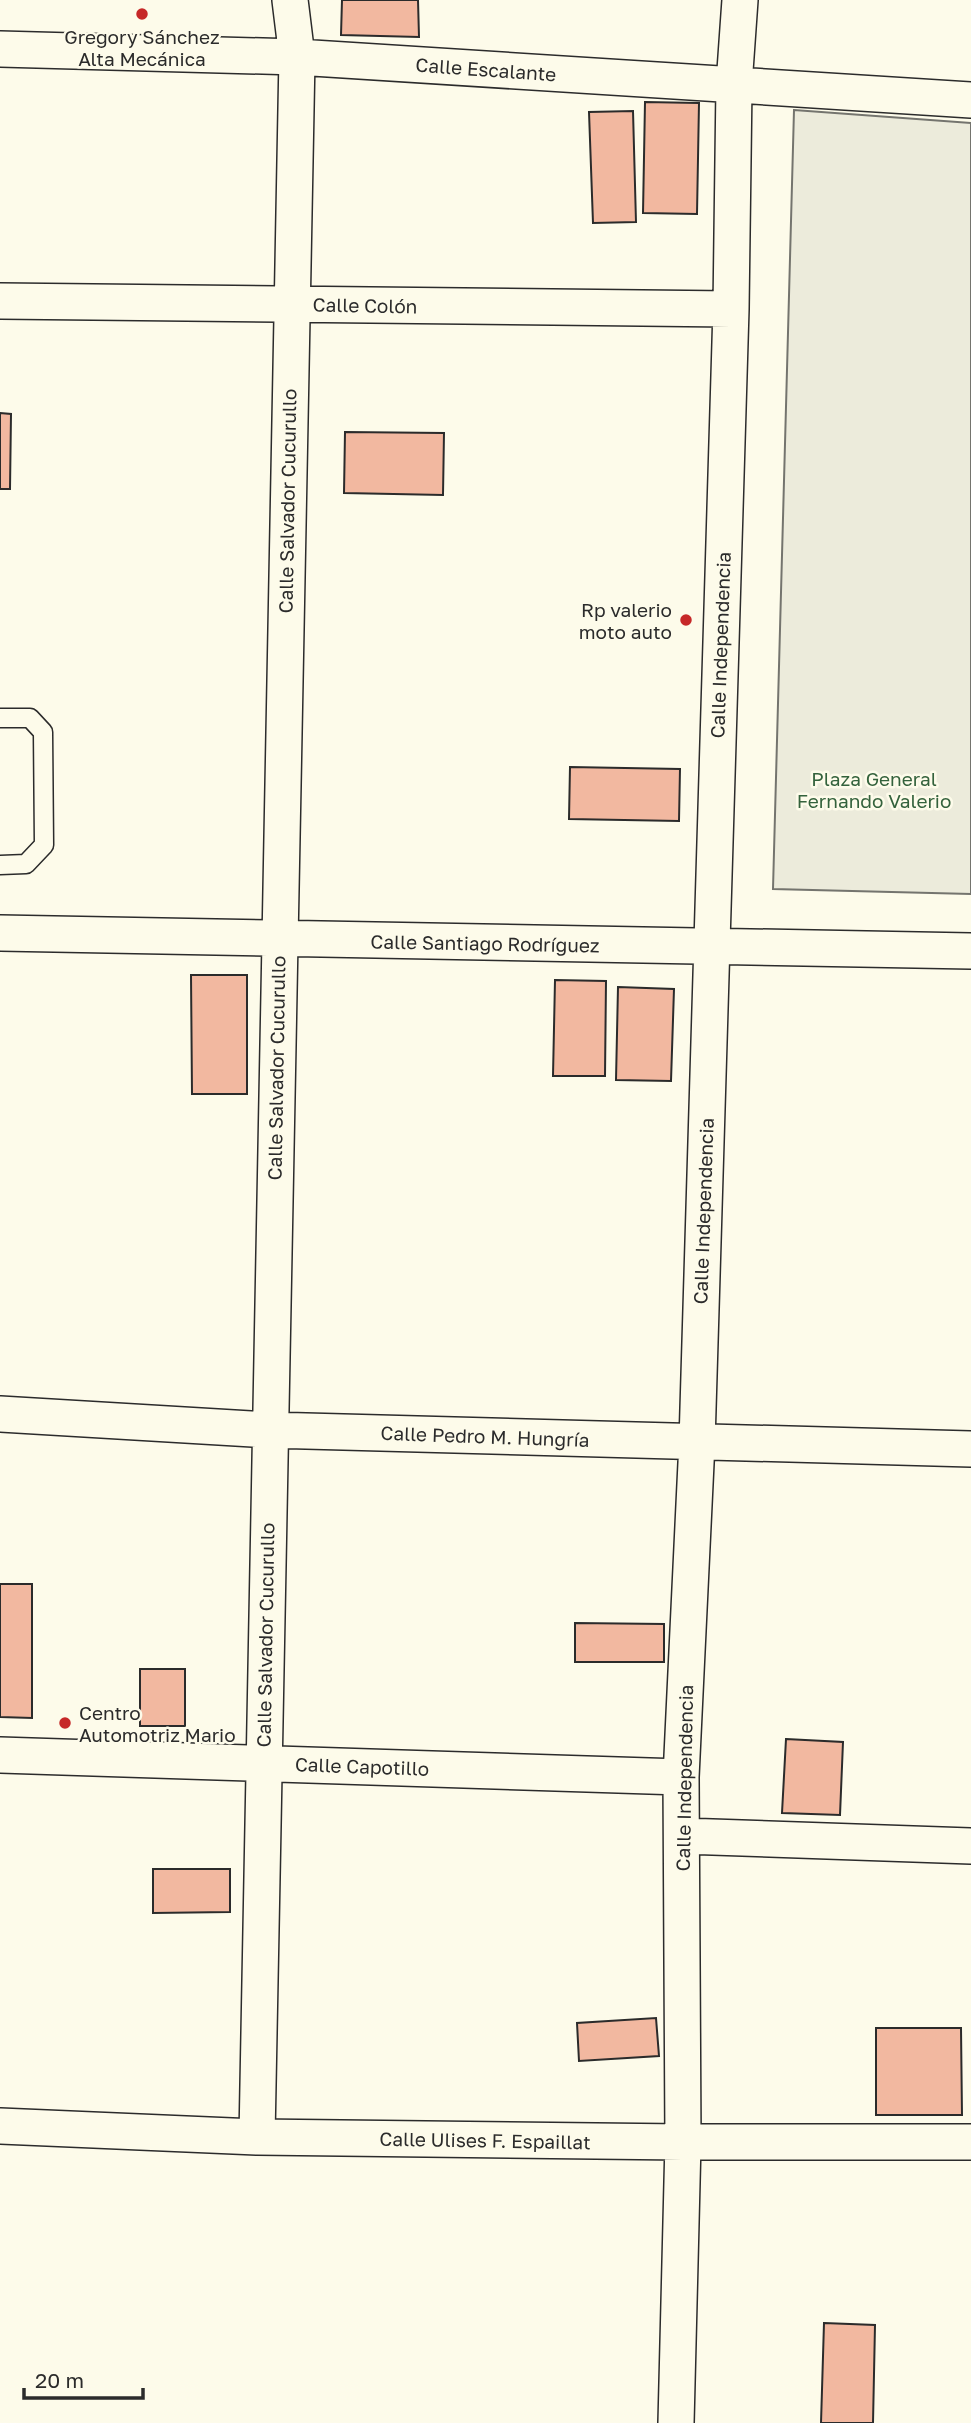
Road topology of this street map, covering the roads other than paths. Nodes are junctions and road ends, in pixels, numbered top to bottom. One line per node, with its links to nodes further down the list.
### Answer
1 (290, 0): 4 (street, Calle Salvador Cucurullo)
2 (740, 0): 5 (street, Calle Independencia)
3 (0, 49): 4 (street, Calle Escalante)
4 (297, 57): 5 (street, Calle Escalante); 8 (street, Calle Salvador Cucurullo)
5 (734, 85): 6 (street, Calle Escalante); 9 (street, Calle Independencia)
6 (971, 100)
7 (0, 301): 8 (street, Calle Colón)
8 (291, 304): 9 (street, Calle Colón); 13 (street, Calle Salvador Cucurullo)
9 (731, 309): 14 (street, Calle Independencia)
10 (0, 718): 11 (lane)
11 (0, 865)
12 (0, 933): 13 (street, Calle Santiago Rodríguez)
13 (278, 939): 14 (street, Calle Santiago Rodríguez); 17 (street, Calle Salvador Cucurullo)
14 (711, 947): 15 (street, Calle Santiago Rodríguez); 18 (street, Calle Independencia)
15 (971, 951)
16 (0, 1414): 17 (street, Calle Pedro M. Hungría)
17 (269, 1430): 18 (street, Calle Pedro M. Hungría); 21 (street, Calle Salvador Cucurullo)
18 (697, 1442): 19 (street, Calle Pedro M. Hungría); 22 (street, Calle Independencia)
19 (971, 1449)
20 (0, 1755): 21 (street, Calle Capotillo)
21 (262, 1762): 22 (street, Calle Capotillo); 26 (street, Calle Salvador Cucurullo)
22 (681, 1777): 23 (street, Calle Independencia)
23 (683, 1836): 24 (street); 27 (street, Calle Independencia)
24 (971, 1846)
25 (0, 2126): 26 (street, Calle Ulises F. Espaillat)
26 (257, 2137): 27 (street, Calle Ulises F. Espaillat)
27 (683, 2142): 28 (street, Calle Ulises F. Espaillat); 29 (street, Calle Independencia)
28 (971, 2142)
29 (676, 2423)

